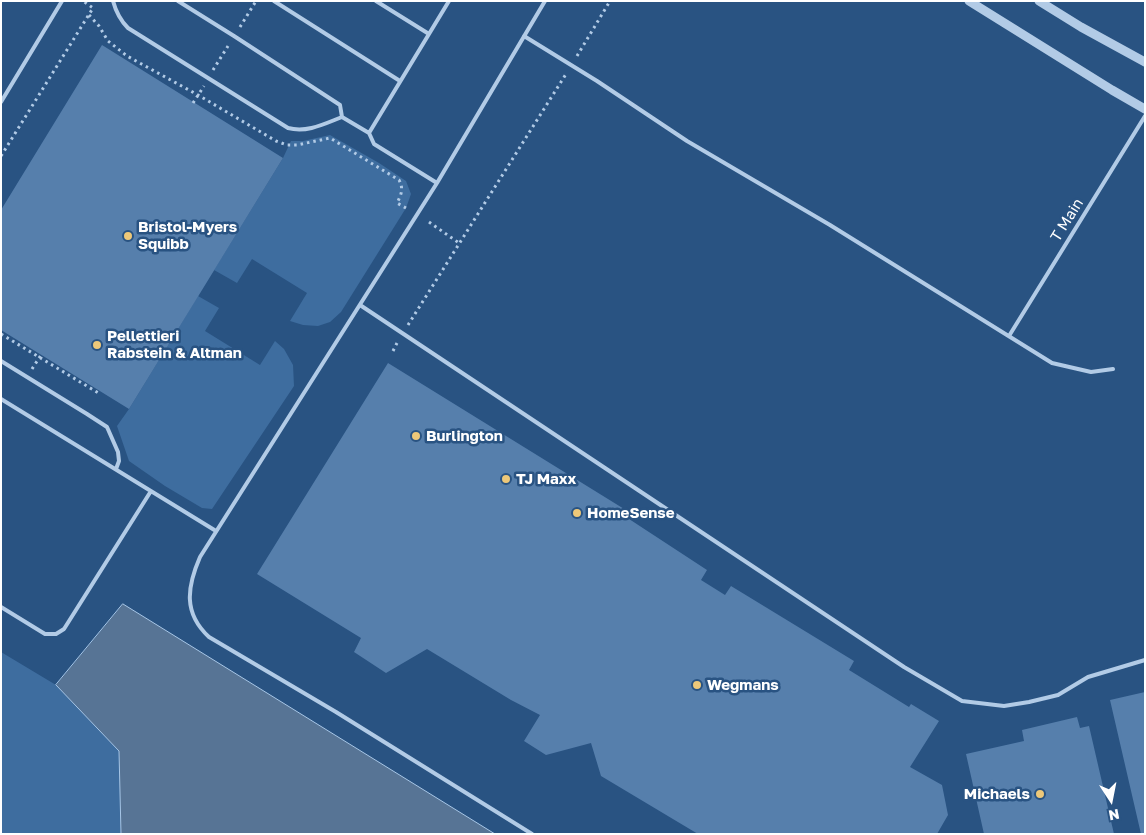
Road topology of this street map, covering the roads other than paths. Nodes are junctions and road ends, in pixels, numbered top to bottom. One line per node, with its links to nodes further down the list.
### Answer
1 (62, 1): 14 (lane)
2 (113, 1): 17 (lane)
3 (178, 1): 17 (lane)
4 (274, 1): 13 (lane)
5 (376, 1): 10 (lane)
6 (450, 1): 10 (lane)
7 (546, 1): 11 (lane)
8 (969, 1): 15 (street)
9 (1039, 1): 12 (street)
10 (429, 34): 13 (lane)
11 (524, 36): 19 (lane); 21 (lane)
12 (1145, 62)
13 (400, 81): 18 (lane)
14 (1, 102)
15 (1145, 109)
16 (1145, 116): 21 (lane, T Main)
17 (342, 117): 18 (lane)
18 (369, 133): 19 (lane)
19 (437, 183): 20 (lane)
20 (360, 304): 27 (lane); 29 (lane)
21 (1009, 336): 23 (lane)
22 (1, 361): 25 (lane)
23 (1113, 369)
24 (1, 399): 25 (lane)
25 (116, 469): 26 (lane)
26 (151, 491): 27 (lane); 28 (lane)
27 (216, 530): 30 (lane)
28 (1, 607)
29 (1145, 660)
30 (532, 834)

